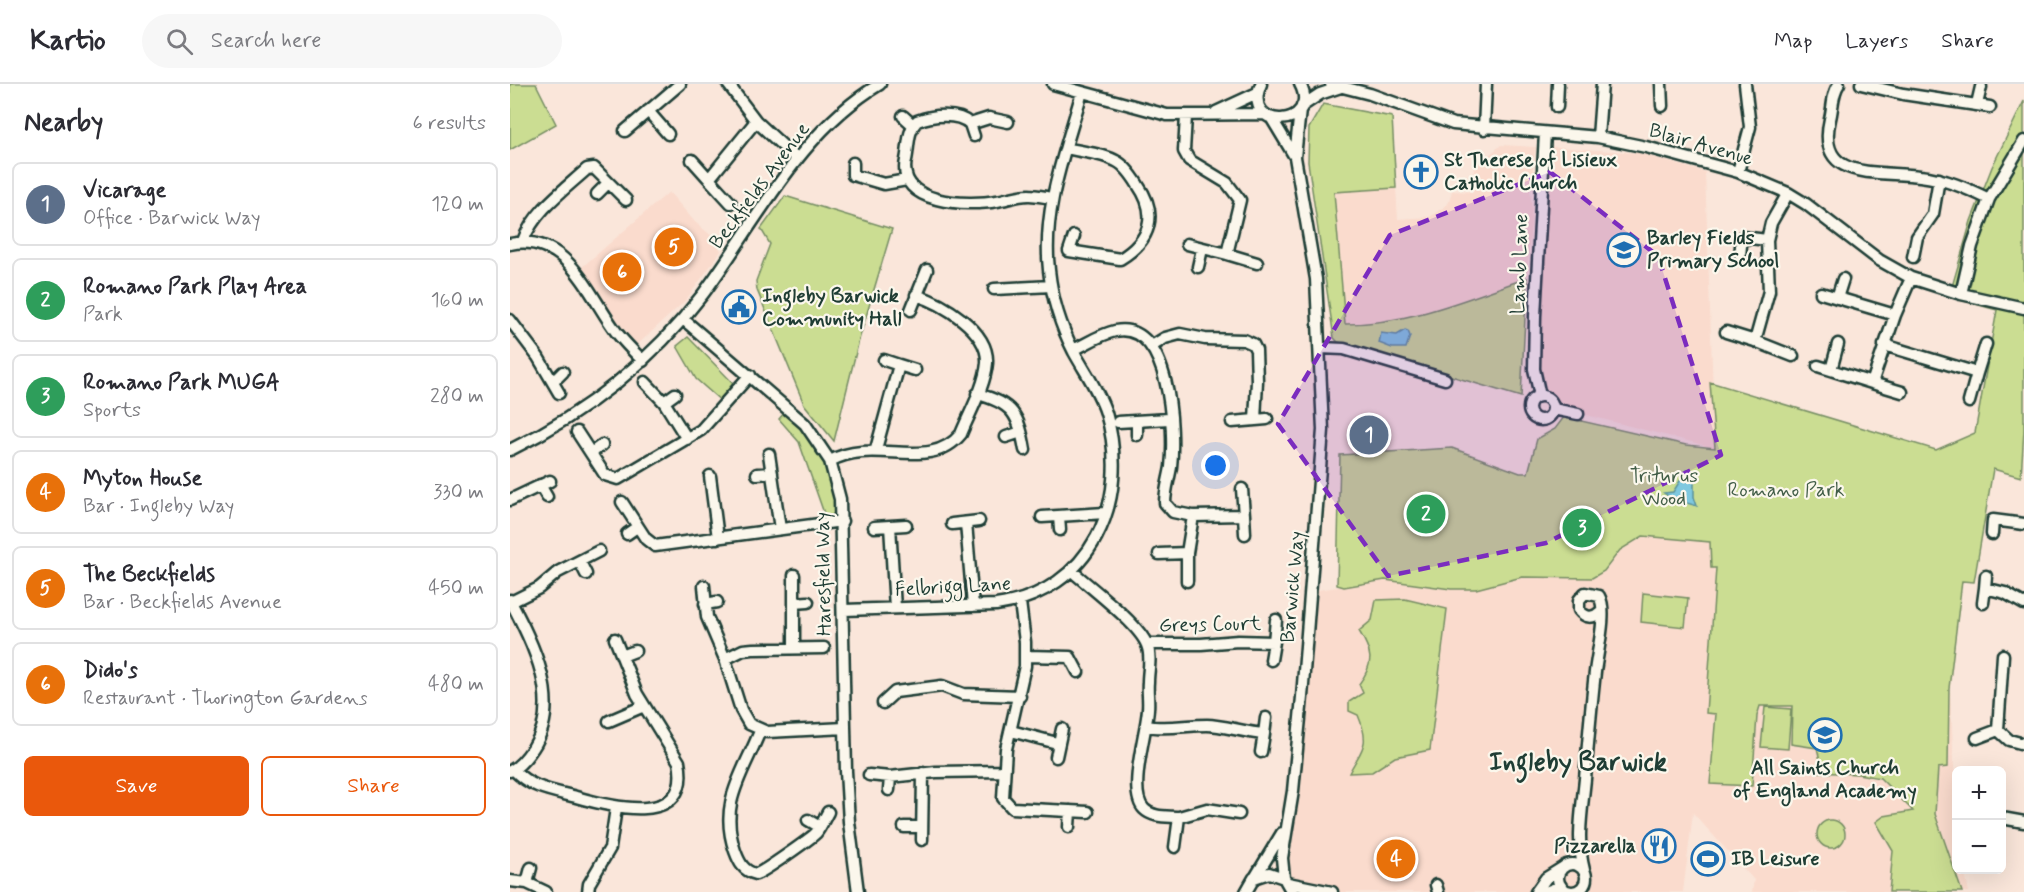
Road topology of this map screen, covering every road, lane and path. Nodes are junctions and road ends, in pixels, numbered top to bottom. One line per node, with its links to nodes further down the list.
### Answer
1 (680, 84): 23 (street)
2 (728, 84): 28 (street)
3 (880, 84): 41 (street, Beckfields Avenue)
4 (1053, 84): 17 (street)
5 (1300, 84): 22 (street, Barwick Way)
6 (1486, 84): 32 (street)
7 (1558, 84): 20 (street)
8 (1602, 84): 37 (street)
9 (1661, 84): 19 (street)
10 (1745, 84): 44 (street)
11 (1839, 84): 46 (street)
12 (1861, 84): 18 (street)
13 (1260, 86): 24 (street); 27 (street, Barwick Way)
14 (1336, 86): 16 (street, Blair Avenue); 22 (street, Blair Avenue)
15 (1980, 87): 18 (street)
16 (1371, 89): 32 (street, Blair Avenue)
17 (1082, 92): 26 (street); 39 (street, Felbrigg Lane)
18 (1977, 104): 21 (street)
19 (1662, 106)
20 (1557, 107)
21 (1990, 107)
22 (1301, 108): 27 (street, Blair Avenue); 40 (street, Barwick Way)
23 (648, 111): 33 (street); 35 (street)
24 (1213, 113): 26 (street); 27 (street)
25 (903, 116): 31 (street)
26 (1186, 116): 61 (street)
27 (1269, 117): 40 (street, Barwick Way)
28 (756, 121): 41 (street); 45 (street)
29 (1008, 122): 30 (street)
30 (970, 124): 31 (street); 36 (street)
31 (913, 125): 47 (street)
32 (1484, 129): 34 (street, Blair Avenue)
33 (625, 131)
34 (1545, 133): 37 (street, Blair Avenue); 106 (street, Lamb Lane)
35 (668, 134)
36 (974, 136)
37 (1598, 137): 44 (street, Blair Avenue)
38 (2024, 141): 52 (street)
39 (1066, 148): 51 (street, Felbrigg Lane); 55 (street)
40 (1295, 157): 86 (street, Barwick Way)
41 (797, 159): 78 (street, Beckfields Avenue)
42 (692, 160): 45 (street)
43 (853, 163): 47 (street)
44 (1738, 172): 49 (street, Blair Avenue)
45 (709, 179): 54 (street)
46 (1939, 179): 52 (street); 63 (street)
47 (907, 180): 51 (street)
48 (608, 183): 50 (street); 53 (street); 57 (street)
49 (1788, 193): 56 (street); 67 (street, Blair Avenue)
50 (597, 194)
51 (1052, 198): 69 (street, Felbrigg Lane)
52 (1989, 199): 73 (street)
53 (626, 200)
54 (731, 203)
55 (1074, 236)
56 (1767, 240): 62 (street); 81 (street)
57 (523, 241): 58 (street); 90 (street)
58 (510, 244)
59 (1187, 244): 60 (street)
60 (1202, 249): 61 (street); 65 (street)
61 (1227, 255): 64 (street)
62 (1740, 255)
63 (1913, 257)
64 (1257, 263)
65 (1198, 267)
66 (927, 270): 72 (street)
67 (1911, 278): 73 (street, Blair Avenue); 77 (street)
68 (1843, 279): 74 (street)
69 (1051, 286): 70 (street); 87 (street, Felbrigg Lane)
70 (994, 289)
71 (1821, 293): 74 (street)
72 (916, 294): 76 (street); 105 (street)
73 (1961, 294): 75 (street, Blair Avenue)
74 (1837, 298): 77 (street)
75 (2024, 308)
76 (911, 310)
77 (1895, 315): 84 (street)
78 (683, 319): 90 (street, Beckfields Avenue); 97 (street, Haresfield Way)
79 (510, 320): 99 (street)
80 (1726, 332): 81 (street)
81 (1755, 341): 88 (street)
82 (1838, 344): 94 (street)
83 (1986, 344): 96 (street)
84 (1884, 345): 96 (street); 101 (street)
85 (1152, 346): 87 (street); 112 (street); 113 (street)
86 (1321, 348): 98 (street); 230 (street, Barwick Way)
87 (1073, 350): 136 (street, Felbrigg Lane)
88 (1793, 356)
89 (884, 360): 91 (street)
90 (643, 361): 124 (street, Beckfields Avenue)
91 (899, 365): 93 (street); 123 (street)
92 (1818, 366): 94 (street)
93 (915, 370)
94 (1831, 370): 101 (street)
95 (562, 372): 99 (street)
96 (1977, 373): 108 (street)
97 (750, 375): 121 (street); 128 (street, Haresfield Way)
98 (1445, 380)
99 (553, 382): 103 (street)
100 (645, 382): 107 (street)
101 (1872, 383): 102 (street)
102 (1902, 392)
103 (559, 393)
104 (675, 394): 107 (street)
105 (977, 394): 118 (street); 123 (street)
106 (1540, 396): 109 (street); 109 (street)
107 (664, 402): 121 (street)
108 (1969, 402)
109 (1553, 409): 110 (street)
110 (1578, 414)
111 (1267, 418): 113 (street)
112 (1169, 419): 114 (street); 139 (street)
113 (1255, 420): 116 (street)
114 (1137, 421): 115 (street); 119 (street)
115 (1118, 422)
116 (1232, 422)
117 (577, 432): 126 (street)
118 (1021, 432): 120 (street); 125 (street)
119 (1137, 435)
120 (1006, 436)
121 (687, 439): 126 (street)
122 (602, 446): 126 (street)
123 (876, 449): 128 (street)
124 (510, 450)
125 (1025, 450)
126 (591, 453)
127 (770, 454): 129 (street)
128 (830, 461): 141 (street, Haresfield Way)
129 (772, 472): 130 (street); 150 (street)
130 (757, 474)
131 (710, 476): 155 (street)
132 (1242, 489): 137 (street)
133 (547, 497): 134 (street)
134 (510, 500)
135 (622, 502): 148 (street)
136 (1105, 513): 138 (street); 160 (street, Felbrigg Lane)
137 (1244, 515): 139 (street); 153 (street)
138 (1059, 516): 140 (street); 151 (street)
139 (1193, 516): 157 (street)
140 (1042, 517)
141 (842, 521): 150 (street); 177 (street, Haresfield Way)
142 (979, 521): 143 (street)
143 (966, 523): 144 (street); 175 (street)
144 (952, 524)
145 (2024, 524): 154 (street)
146 (906, 525): 147 (street)
147 (890, 526): 149 (street); 176 (street)
148 (638, 527): 152 (street); 155 (street)
149 (874, 527)
150 (780, 529): 155 (street)
151 (1060, 530)
152 (627, 534)
153 (1245, 534)
154 (1992, 534)
155 (718, 538)
156 (599, 551): 159 (street)
157 (1187, 553): 158 (street); 164 (street)
158 (1160, 554)
159 (580, 562): 161 (street); 167 (street)
160 (1072, 571): 170 (street, Felbrigg Lane); 184 (street)
161 (586, 574)
162 (794, 575): 171 (street)
163 (1986, 576): 166 (street)
164 (1187, 581)
165 (704, 586): 173 (street)
166 (1984, 588): 172 (street); 174 (street)
167 (510, 601): 211 (street)
168 (717, 602): 173 (street)
169 (808, 602): 171 (street)
170 (1020, 602): 175 (street, Felbrigg Lane); 190 (street)
171 (794, 603): 185 (street)
172 (1983, 603)
173 (705, 604): 191 (street)
174 (2024, 604)
175 (973, 606): 176 (street, Felbrigg Lane)
176 (895, 608): 177 (street, Felbrigg Lane)
177 (844, 610): 200 (street, Haresfield Way)
178 (1600, 612): 179 (street); 179 (street); 182 (street)
179 (1586, 616): 182 (street)
180 (1276, 620): 183 (street, Greys Court)
181 (615, 639): 189 (street)
182 (1599, 639): 232 (street)
183 (1274, 642): 184 (street, Greys Court); 192 (street, Greys Court)
184 (1147, 644): 199 (street)
185 (794, 647): 186 (street); 191 (street)
186 (824, 648)
187 (635, 651): 189 (street)
188 (2003, 655): 203 (street)
189 (622, 656): 196 (street)
190 (1026, 656): 193 (street); 194 (street)
191 (725, 659): 202 (street)
192 (1271, 660)
193 (1078, 672)
194 (1020, 696): 195 (street); 204 (street)
195 (883, 703)
196 (644, 706): 198 (street); 217 (street)
197 (1266, 718): 205 (street)
198 (609, 721)
199 (1146, 726): 205 (street); 222 (street)
200 (845, 728): 202 (street); 245 (street, Haresfield Way)
201 (1062, 729): 207 (street)
202 (760, 730): 227 (street)
203 (1998, 730): 206 (street); 208 (street)
204 (1011, 731): 207 (street); 212 (street)
205 (1264, 734): 209 (street)
206 (1977, 738)
207 (1057, 743): 210 (street)
208 (2024, 744)
209 (1261, 752)
210 (1056, 757)
211 (512, 770): 217 (street)
212 (1004, 771): 213 (street); 219 (street)
213 (923, 773): 215 (street); 228 (street)
214 (869, 775): 215 (street)
215 (890, 777): 216 (street)
216 (889, 790)
217 (616, 808): 244 (street)
218 (828, 812): 227 (street)
219 (1070, 812): 220 (street); 229 (street)
220 (1088, 812)
221 (1239, 814): 222 (street)
222 (1179, 816): 233 (street)
223 (2006, 819): 225 (street)
224 (808, 820): 227 (street)
225 (2024, 822)
226 (904, 826): 228 (street)
227 (820, 827)
228 (920, 827): 231 (street)
229 (1069, 827)
230 (1285, 828): 239 (street, Barwick Way); 240 (street, Barwick Way)
231 (922, 840)
232 (1578, 844): 234 (street); 236 (street)
233 (1175, 847)
234 (1564, 867): 236 (street); 241 (street); 248 (street)
235 (531, 868): 238 (street)
236 (1584, 870): 242 (street)
237 (510, 881): 238 (street)
238 (527, 884): 243 (street)
239 (1288, 884): 240 (street); 247 (street)
240 (1249, 885): 246 (street)
241 (1563, 889): 242 (street); 249 (street)
242 (1580, 891)
243 (546, 892)
244 (588, 892)
245 (858, 892)
246 (1234, 892)
247 (1332, 892)
248 (1536, 892)
249 (1546, 892)

